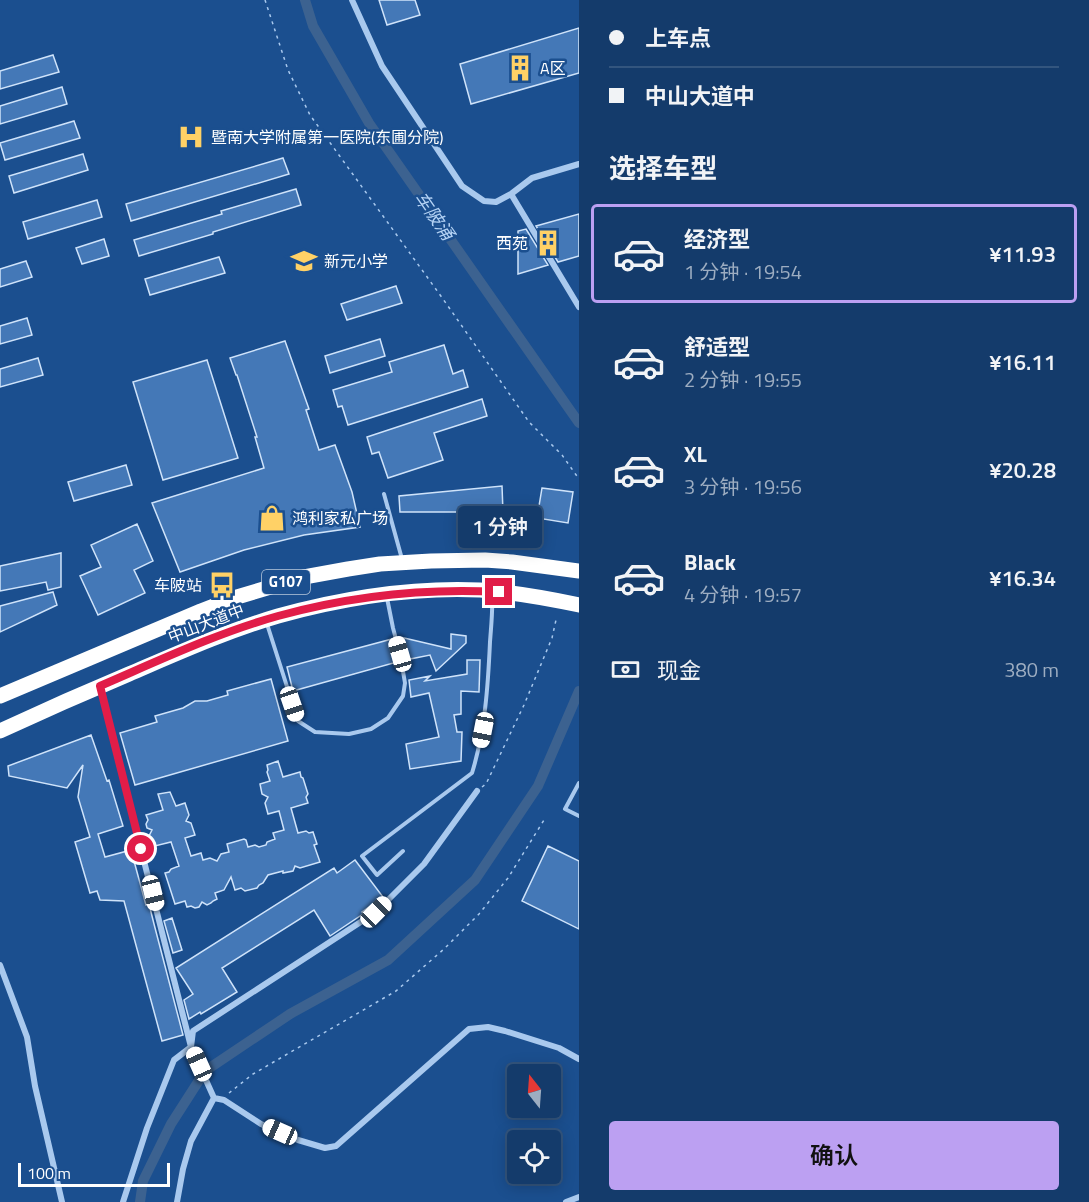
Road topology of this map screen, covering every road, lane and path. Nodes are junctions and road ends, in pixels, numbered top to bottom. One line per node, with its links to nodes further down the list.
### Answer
1 (265, 0): 6 (path)
2 (352, 0): 4 (street)
3 (579, 164): 4 (street)
4 (511, 194): 5 (street)
5 (579, 307)
6 (579, 479)
7 (384, 494): 8 (lane)
8 (403, 562): 9 (highway, 中山大道中 / G107); 16 (highway, 中山大道中 / G107)
9 (579, 571)
10 (491, 591): 11 (highway, 中山大道中 / G107); 12 (highway, 中山大道中 / G107); 22 (lane)
11 (386, 595): 13 (highway, 中山大道中 / G107); 13 (lane)
12 (579, 605)
13 (266, 620): 15 (highway, 中山大道中 / G107)
14 (556, 620): 19 (path)
15 (100, 686): 17 (highway, 中山大道中 / G107); 24 (street)
16 (0, 696)
17 (0, 730)
18 (579, 783): 20 (lane)
19 (477, 790): 24 (street)
20 (579, 816)
21 (544, 820): 26 (path)
22 (403, 851)
23 (0, 965): 28 (street)
24 (191, 1047): 26 (street); 29 (street)
25 (579, 1059): 26 (street)
26 (214, 1098): 30 (street)
27 (579, 1197): 31 (street)
28 (62, 1202)
29 (123, 1202)
30 (177, 1202)
31 (566, 1202)

